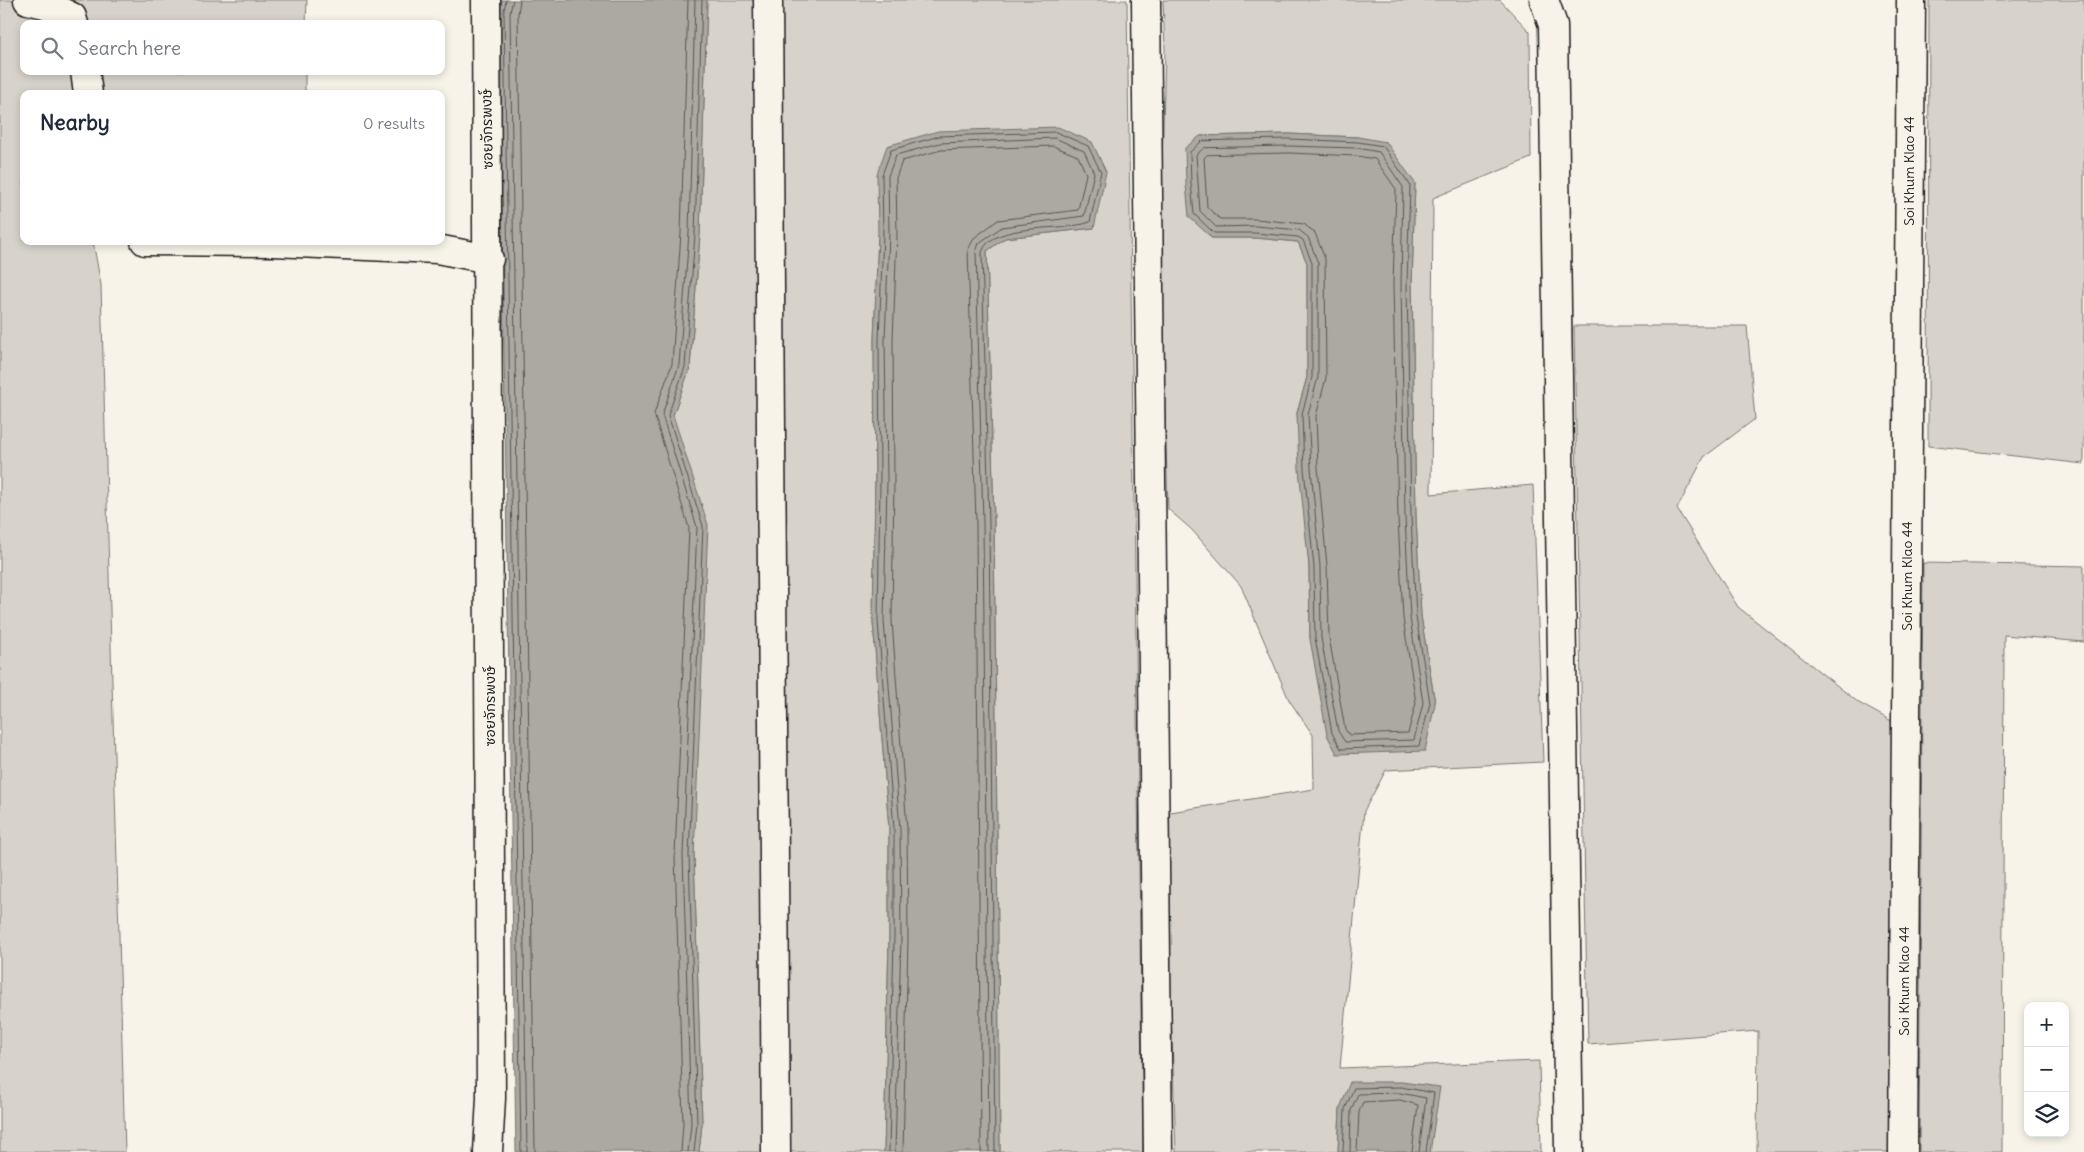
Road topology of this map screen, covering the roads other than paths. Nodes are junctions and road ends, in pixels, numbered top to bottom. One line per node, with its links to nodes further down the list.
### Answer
1 (28, 0): 7 (street)
2 (486, 0): 11 (street, ซอยจักรพงษ์)
3 (768, 0): 13 (street)
4 (1146, 0): 14 (street)
5 (1544, 0): 15 (street)
6 (1910, 0): 16 (street, Soi Khum Klao 44)
7 (73, 20)
8 (86, 75): 9 (street)
9 (87, 90)
10 (343, 245): 11 (street)
11 (489, 259): 12 (street, ซอยจักรพงษ์)
12 (488, 1152)
13 (776, 1152)
14 (1158, 1152)
15 (1569, 1152)
16 (1903, 1152)

